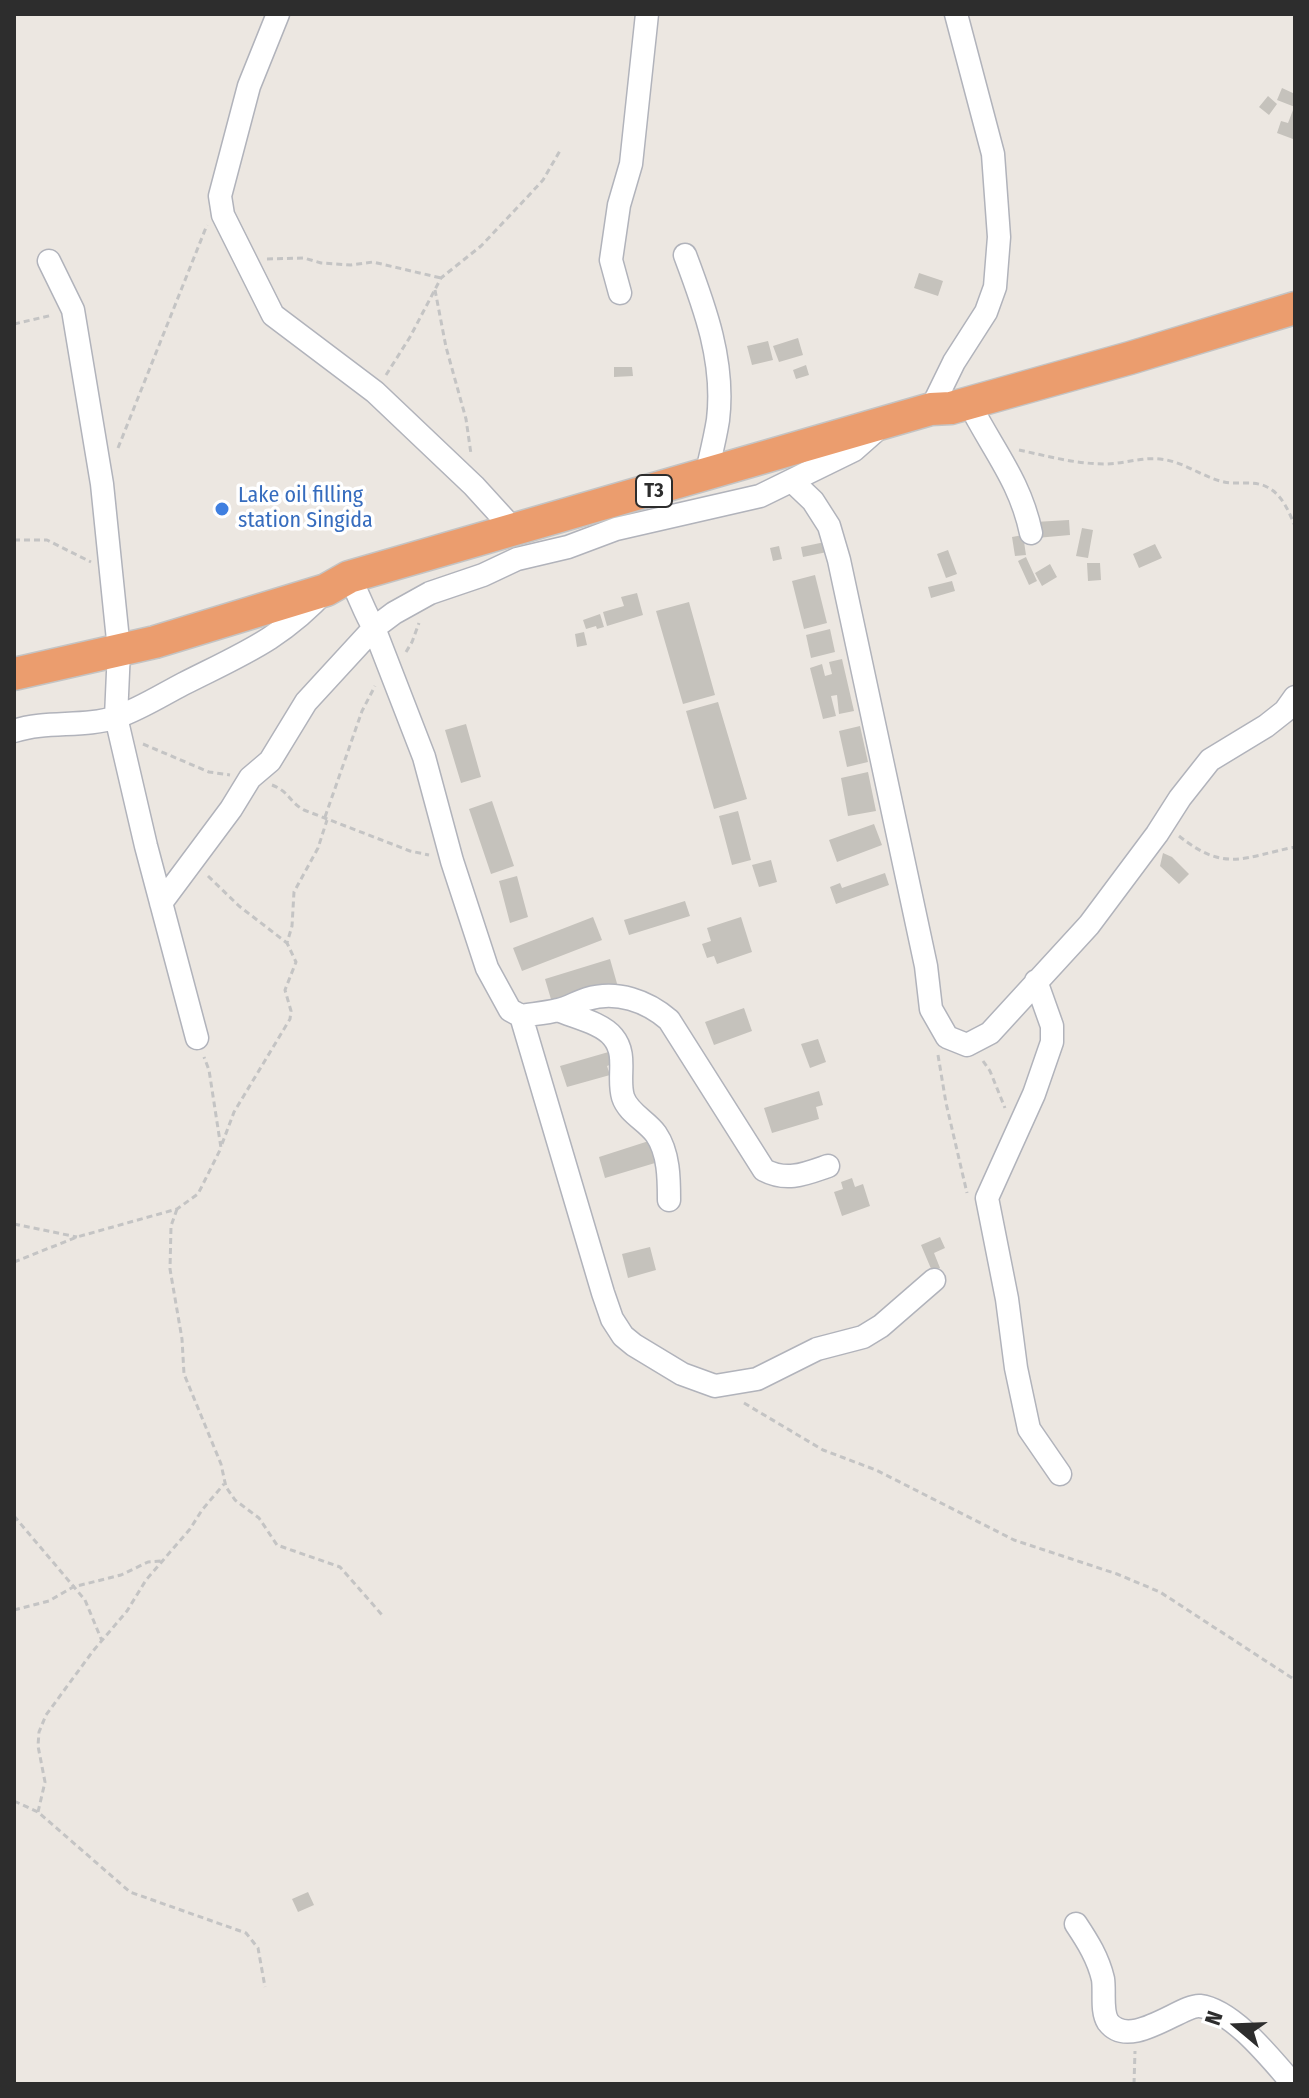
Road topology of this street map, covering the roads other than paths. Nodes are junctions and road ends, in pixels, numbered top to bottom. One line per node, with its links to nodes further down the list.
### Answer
1 (278, 14): 13 (street)
2 (647, 14): 6 (street)
3 (956, 14): 9 (street)
4 (685, 255): 11 (street)
5 (49, 261): 17 (street)
6 (620, 293)
7 (1295, 308): 8 (highway, T3)
8 (968, 401): 9 (highway, T3); 14 (street)
9 (931, 409): 10 (highway, T3)
10 (884, 424): 11 (highway, T3); 12 (street)
11 (706, 476): 13 (highway, T3)
12 (792, 481): 16 (street); 23 (street)
13 (515, 531): 15 (highway, T3)
14 (1031, 533)
15 (338, 583): 16 (street); 17 (highway, T3); 20 (street)
16 (374, 628): 22 (street); 25 (street)
17 (119, 650): 18 (highway, T3); 20 (street)
18 (14, 674)
19 (1295, 697): 23 (street)
20 (118, 727): 21 (street); 22 (street)
21 (14, 731)
22 (161, 903): 26 (street)
23 (1036, 981): 30 (street)
24 (558, 1010): 25 (street); 27 (street); 28 (street)
25 (521, 1016): 29 (street)
26 (197, 1038)
27 (828, 1166)
28 (669, 1200)
29 (934, 1280)
30 (1060, 1474)
31 (1076, 1924): 32 (street)
32 (1293, 2084)

